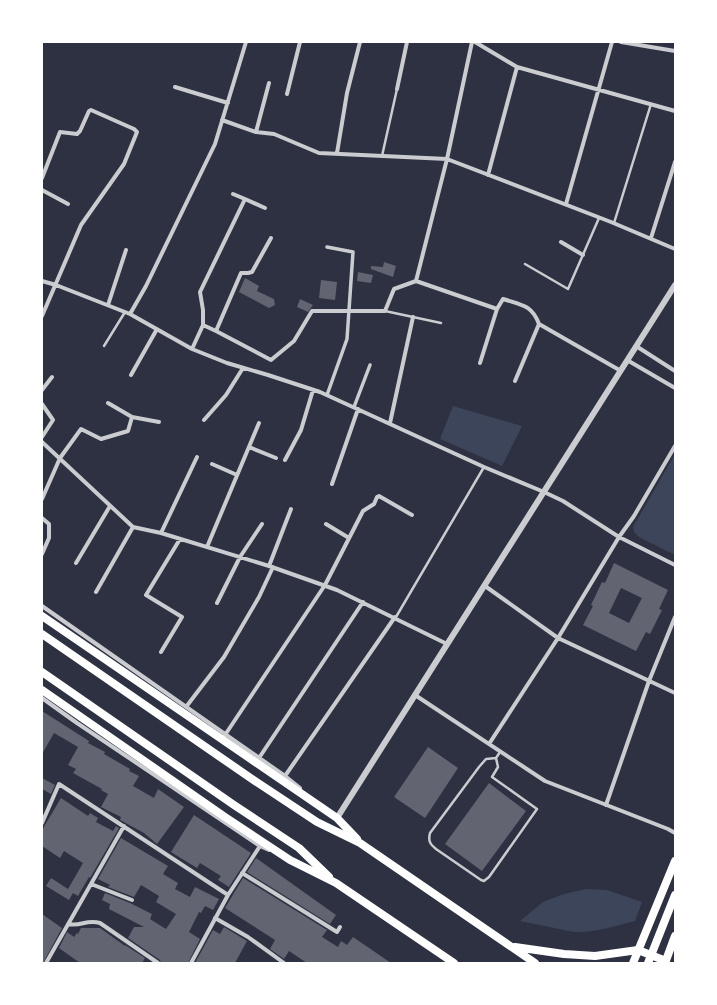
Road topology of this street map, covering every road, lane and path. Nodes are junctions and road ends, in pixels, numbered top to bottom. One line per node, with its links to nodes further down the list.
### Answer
1 (246, 42): 16 (street)
2 (300, 42): 15 (street)
3 (360, 42): 21 (street)
4 (407, 42): 13 (street)
5 (472, 42): 23 (street)
6 (475, 42): 10 (street)
7 (612, 42): 14 (street)
8 (621, 42): 9 (street)
9 (675, 51)
10 (517, 67): 14 (street); 25 (street)
11 (269, 83): 20 (street)
12 (175, 87): 16 (street)
13 (398, 89): 22 (lane)
14 (599, 90): 17 (street); 31 (street)
15 (287, 94)
16 (228, 104): 19 (street)
17 (651, 104): 18 (street); 34 (lane)
18 (675, 112)
19 (222, 120): 20 (street); 52 (street)
20 (256, 132): 21 (street)
21 (337, 153): 22 (street)
22 (382, 156): 23 (street)
23 (447, 159): 25 (street); 44 (street)
24 (675, 162): 36 (street)
25 (488, 175): 31 (street)
26 (42, 178): 45 (street)
27 (42, 190): 30 (street)
28 (233, 194): 29 (street)
29 (245, 199): 32 (street); 57 (street)
30 (68, 204)
31 (566, 204): 33 (street)
32 (265, 208)
33 (599, 217): 34 (street); 41 (lane)
34 (614, 223): 36 (street)
35 (271, 238): 59 (street)
36 (651, 238): 39 (street)
37 (562, 242): 41 (street)
38 (327, 247): 49 (street)
39 (675, 249)
40 (126, 250): 47 (street)
41 (583, 255): 42 (lane)
42 (525, 264)
43 (42, 280): 45 (street)
44 (416, 281): 48 (street); 50 (street)
45 (56, 285): 47 (street); 53 (street)
46 (675, 285): 61 (street)
47 (108, 305): 51 (street)
48 (497, 309): 56 (street); 64 (street)
49 (349, 310): 50 (street); 59 (street); 75 (street)
50 (385, 310): 54 (lane)
51 (125, 312): 52 (street); 60 (lane)
52 (130, 314): 58 (street)
53 (42, 316)
54 (413, 317): 55 (lane); 83 (street)
55 (441, 324)
56 (539, 324): 67 (street); 71 (street)
57 (203, 325): 59 (street); 62 (street)
58 (158, 329): 62 (street); 69 (street)
59 (216, 330)
60 (104, 346)
61 (636, 346): 63 (street); 68 (street)
62 (192, 349): 66 (street)
63 (627, 360): 67 (street); 72 (street)
64 (480, 363)
65 (370, 366): 78 (street)
66 (243, 368): 74 (street); 80 (street)
67 (621, 371): 96 (street)
68 (675, 371)
69 (131, 375)
70 (52, 377): 73 (street)
71 (515, 381)
72 (675, 388)
73 (42, 390)
74 (313, 390): 75 (street); 91 (street)
75 (327, 395): 78 (street)
76 (108, 403): 79 (street)
77 (42, 404): 84 (street)
78 (356, 408): 83 (street); 95 (street)
79 (132, 417): 81 (street); 89 (street)
80 (204, 420)
81 (159, 422)
82 (259, 423): 87 (street)
83 (390, 423): 93 (street)
84 (42, 437)
85 (42, 442): 89 (street)
86 (675, 446): 106 (street)
87 (249, 447): 90 (street); 94 (street)
88 (197, 457): 105 (street)
89 (60, 458): 97 (street); 98 (street)
90 (276, 458)
91 (286, 460)
92 (212, 464): 94 (street)
93 (484, 467): 96 (street); 122 (lane)
94 (237, 475): 109 (street)
95 (332, 484)
96 (544, 492): 106 (street); 116 (street)
97 (42, 499)
98 (110, 506): 104 (street); 112 (street)
99 (291, 509): 114 (street)
100 (412, 515): 108 (street)
101 (42, 518): 110 (street)
102 (262, 524): 111 (street)
103 (326, 524): 108 (street)
104 (133, 527): 105 (street); 117 (street)
105 (161, 533): 107 (street)
106 (619, 537): 113 (street); 125 (street)
107 (180, 538): 109 (street); 127 (street)
108 (349, 538): 115 (street)
109 (208, 547): 111 (street)
110 (42, 554)
111 (240, 557): 114 (street); 119 (street)
112 (76, 563)
113 (675, 565)
114 (271, 566): 115 (street); 134 (street)
115 (324, 586): 118 (street); 135 (street)
116 (485, 586): 125 (street); 126 (street)
117 (96, 592)
118 (363, 602): 122 (street); 138 (street)
119 (217, 603)
120 (42, 606): 134 (street)
121 (42, 616): 142 (main road)
122 (395, 617): 126 (street); 140 (street)
123 (675, 617): 129 (street)
124 (42, 634): 147 (main road)
125 (558, 638): 129 (street); 136 (street)
126 (448, 644): 132 (street)
127 (161, 652)
128 (42, 672): 153 (main road)
129 (649, 681): 131 (street); 141 (street)
130 (42, 690): 149 (main road)
131 (675, 692)
132 (415, 695): 136 (street); 143 (street)
133 (42, 698): 148 (street)
134 (186, 707): 135 (street)
135 (226, 735): 138 (street)
136 (489, 744): 137 (street)
137 (500, 752): 139 (lane); 141 (street)
138 (259, 758): 140 (street)
139 (496, 758): 139 (lane)
140 (285, 776): 142 (street)
141 (606, 805): 146 (street)
142 (325, 810): 143 (main road)
143 (337, 818): 147 (main road)
144 (42, 823): 145 (street)
145 (124, 826): 152 (street); 154 (street)
146 (675, 833)
147 (360, 843): 161 (main road)
148 (260, 846): 149 (street); 151 (street)
149 (290, 860): 153 (main road)
150 (675, 861): 162 (main road)
151 (242, 873): 154 (street); 159 (street)
152 (91, 884): 156 (street); 158 (street)
153 (336, 884): 168 (main road)
154 (228, 895): 157 (street)
155 (675, 895): 171 (main road)
156 (132, 900)
157 (215, 918): 166 (street); 167 (street)
158 (68, 924): 164 (street); 165 (street)
159 (340, 927)
160 (675, 936): 163 (main road)
161 (512, 947): 162 (main road); 169 (main road)
162 (638, 950): 163 (main road); 170 (main road)
163 (666, 962)
164 (46, 963)
165 (158, 963)
166 (191, 963)
167 (284, 963)
168 (454, 963)
169 (535, 963)
170 (633, 963)
171 (648, 963)

